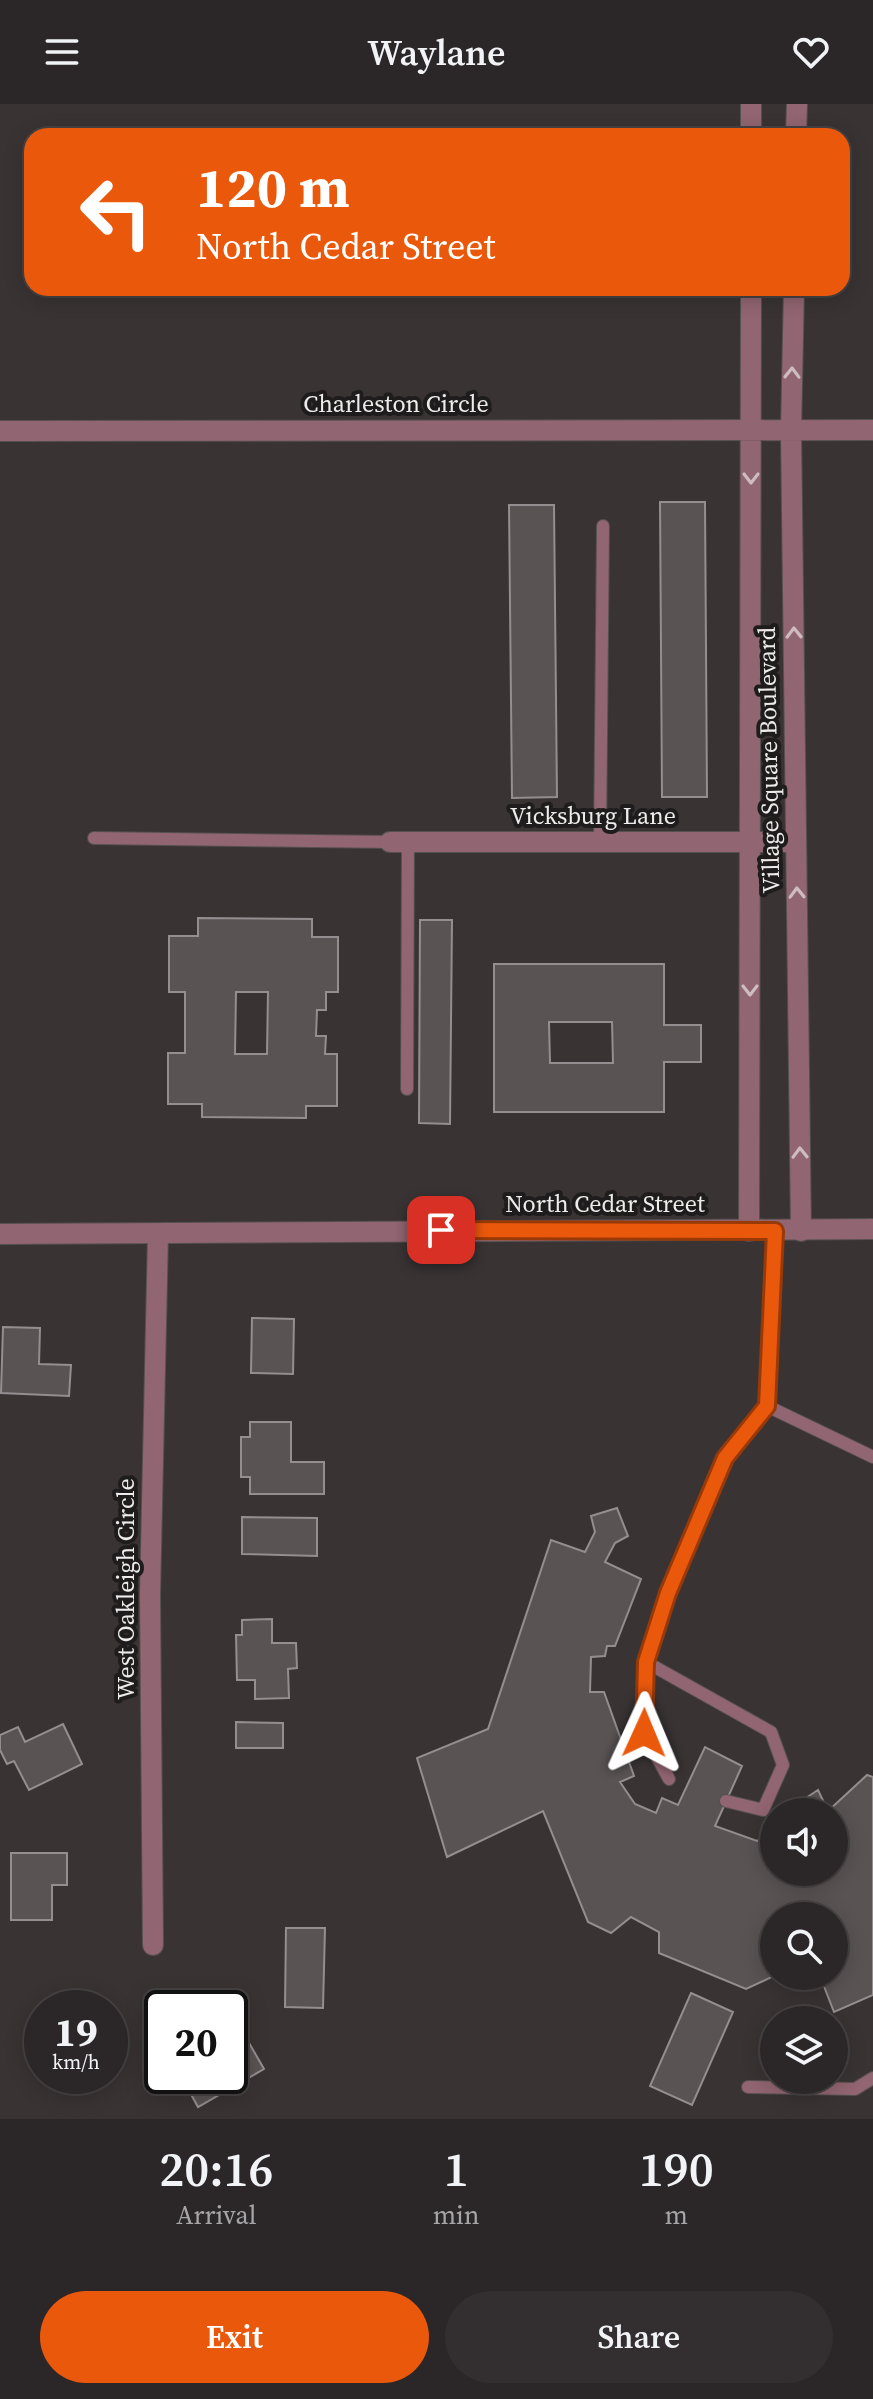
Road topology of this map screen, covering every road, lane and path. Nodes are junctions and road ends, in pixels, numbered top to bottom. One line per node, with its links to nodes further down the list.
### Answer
1 (751, 104): 3 (street)
2 (797, 104): 4 (street)
3 (751, 128)
4 (796, 128)
5 (751, 296): 9 (street, Village Square Boulevard)
6 (794, 296): 10 (street, Village Square Boulevard, one-way to 6)
7 (873, 430): 10 (street, Charleston Circle)
8 (0, 431): 9 (street, Charleston Circle)
9 (752, 431): 10 (street, Charleston Circle); 15 (street, Village Square Boulevard, one-way to 15)
10 (791, 431): 16 (street, Village Square Boulevard, one-way to 10)
11 (603, 526): 14 (lane)
12 (94, 838): 13 (lane)
13 (399, 842): 14 (street, Vicksburg Lane); 17 (lane)
14 (600, 842): 15 (street, Vicksburg Lane)
15 (750, 842): 16 (street, Vicksburg Lane); 19 (street, Village Square Boulevard, one-way to 19)
16 (796, 842): 21 (street, Village Square Boulevard, one-way to 16)
17 (407, 1089)
18 (873, 1229): 21 (street, North Cedar Street)
19 (749, 1231): 20 (street, North Cedar Street); 23 (street, North Cedar Street)
20 (775, 1231): 21 (street, North Cedar Street); 24 (lane)
21 (801, 1231)
22 (0, 1234): 23 (street, North Cedar Street)
23 (158, 1234): 29 (street, West Oakleigh Circle)
24 (767, 1406): 25 (lane); 26 (lane)
25 (873, 1457)
26 (646, 1662): 27 (lane); 28 (lane)
27 (669, 1779)
28 (726, 1801)
29 (153, 1945)
30 (873, 2078): 31 (lane)
31 (748, 2087)

